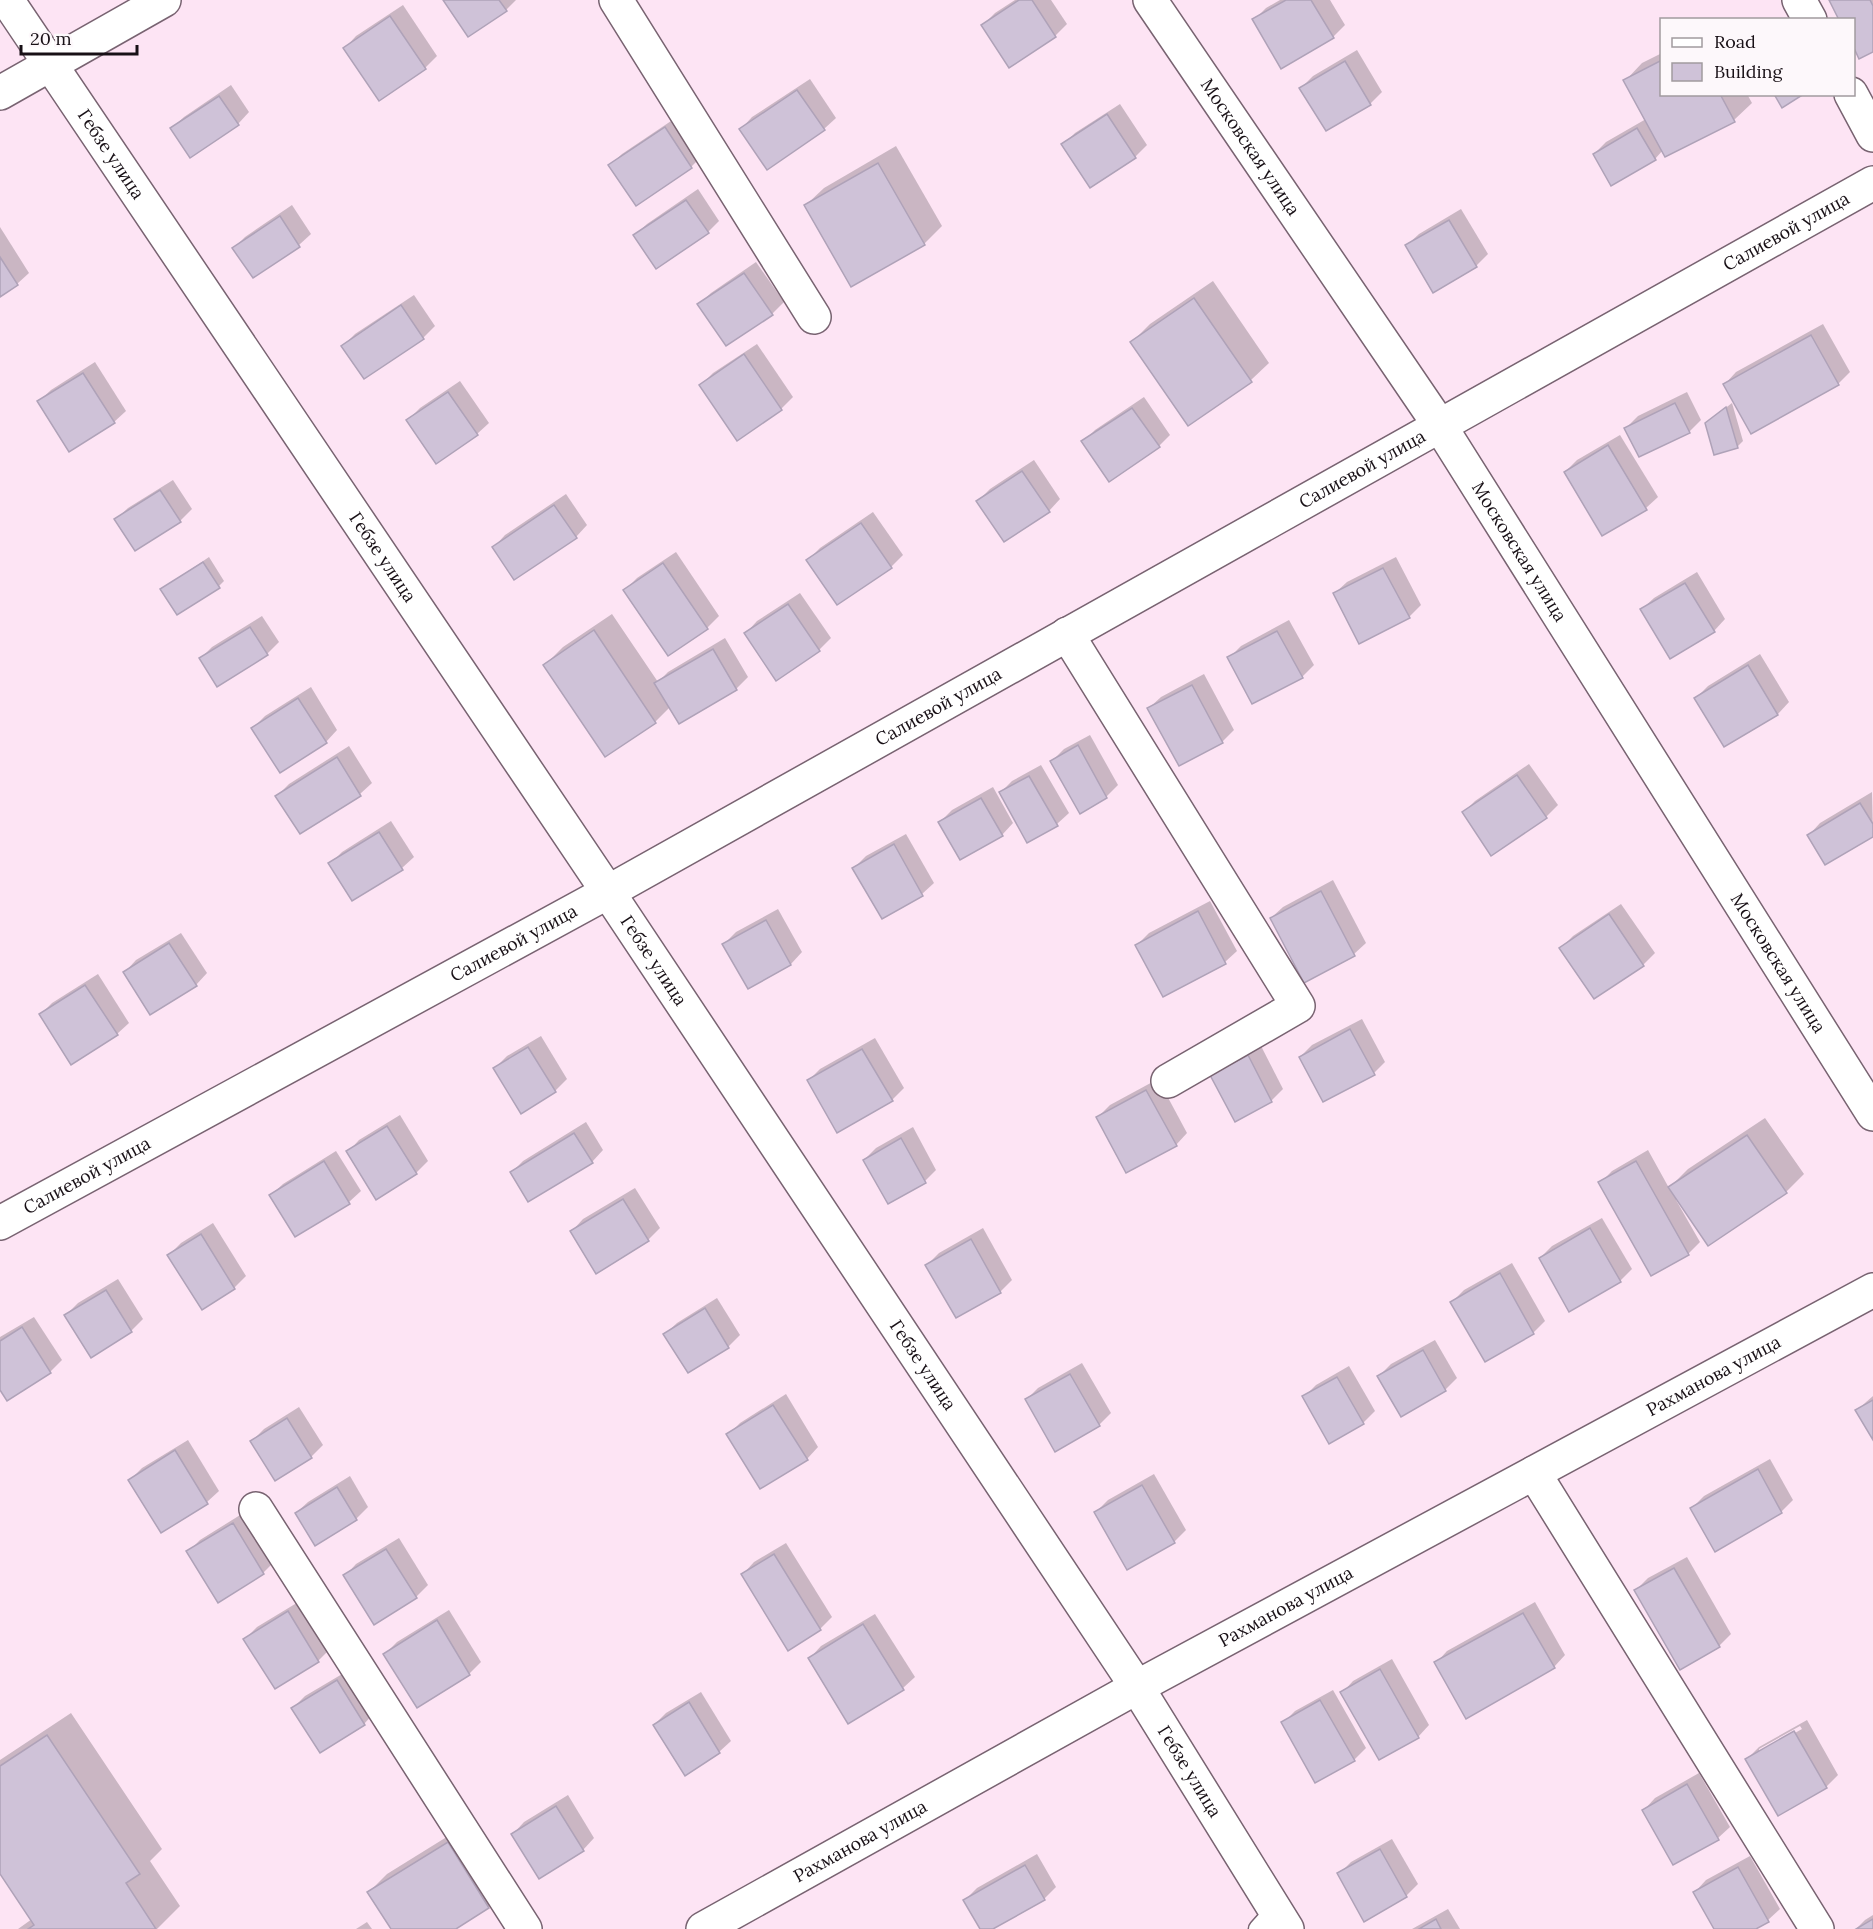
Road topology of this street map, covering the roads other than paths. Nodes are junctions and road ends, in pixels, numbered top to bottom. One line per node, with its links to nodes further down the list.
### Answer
1 (7, 0): 7 (street, Гебзе улица)
2 (164, 0): 7 (street)
3 (616, 0): 12 (street)
4 (1150, 0): 13 (street, Московская улица)
5 (1799, 0): 6 (street)
6 (1809, 18)
7 (51, 64): 8 (street); 15 (street, Гебзе улица)
8 (0, 93)
9 (1852, 96): 10 (street)
10 (1873, 135)
11 (1873, 183): 13 (street, Салиевой улица)
12 (814, 317)
13 (1440, 426): 14 (street, Салиевой улица); 17 (street, Московская улица)
14 (1067, 634): 15 (street, Салиевой улица); 16 (street)
15 (608, 892): 18 (street, Салиевой улица); 22 (street, Гебзе улица)
16 (1168, 1081)
17 (1873, 1114)
18 (0, 1223)
19 (1873, 1290): 20 (street, Рахманова улица)
20 (1534, 1473): 22 (street, Рахманова улица); 26 (street)
21 (256, 1509): 24 (street)
22 (1137, 1687): 23 (street, Гебзе улица); 25 (street, Рахманова улица)
23 (1274, 1923)
24 (525, 1929)
25 (703, 1929)
26 (1817, 1929)

